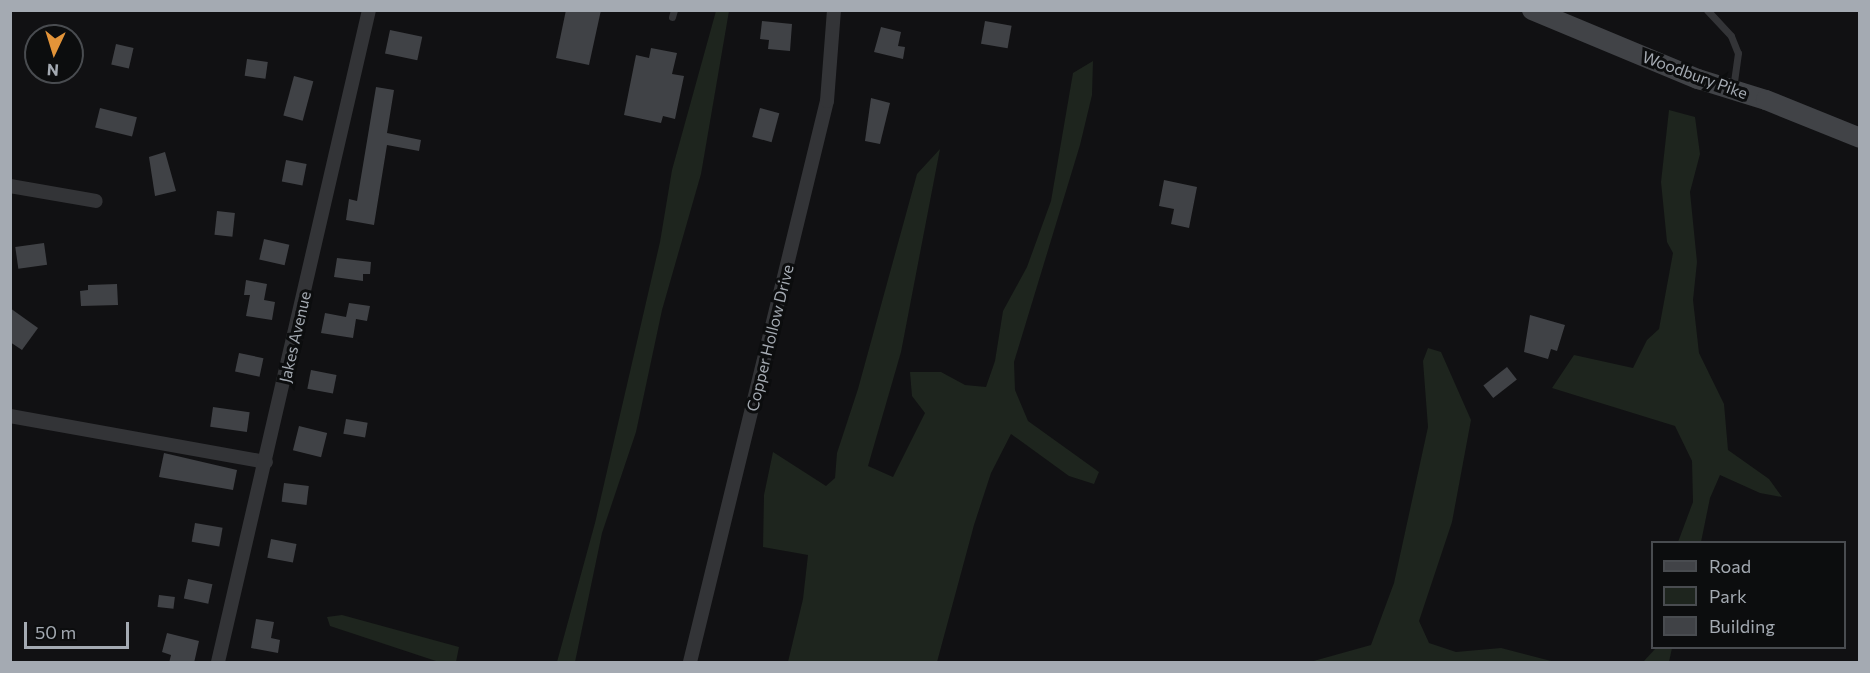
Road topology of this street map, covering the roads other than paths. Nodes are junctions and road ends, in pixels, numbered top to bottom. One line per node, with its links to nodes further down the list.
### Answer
1 (369, 10): 10 (street, Jakes Avenue)
2 (834, 10): 12 (street, Copper Hollow Drive)
3 (1532, 10): 5 (street, Woodbury Pike)
4 (1707, 10): 5 (lane)
5 (1733, 90): 6 (street, Woodbury Pike)
6 (1860, 138)
7 (10, 186): 8 (street)
8 (96, 201)
9 (10, 416): 10 (street)
10 (266, 462): 11 (street, Jakes Avenue)
11 (218, 663)
12 (690, 663)

